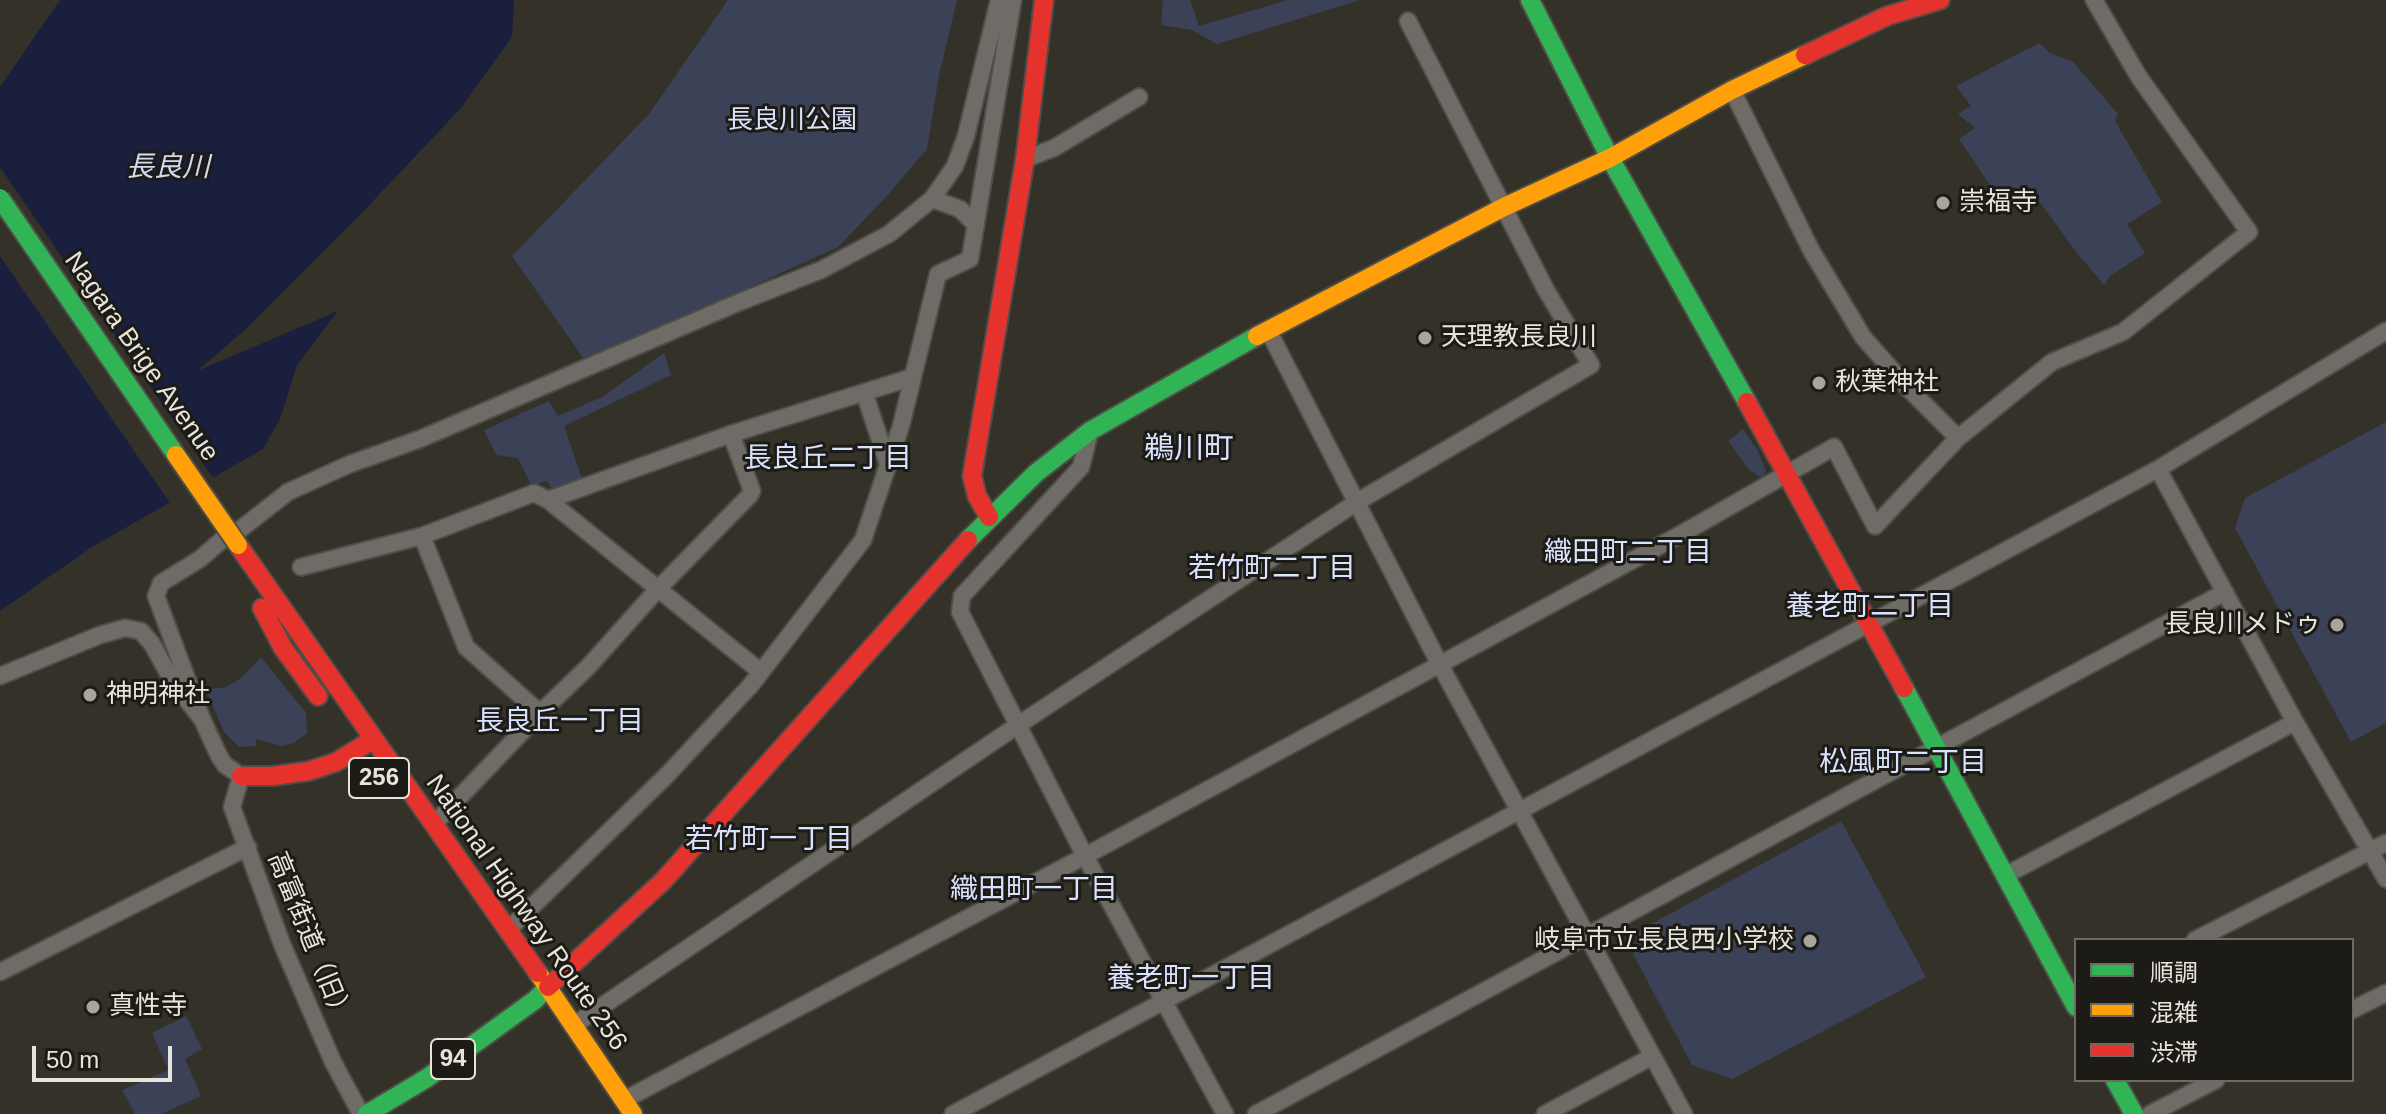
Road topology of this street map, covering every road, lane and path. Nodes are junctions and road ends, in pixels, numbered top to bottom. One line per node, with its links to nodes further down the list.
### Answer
1 (999, 0): 13 (street)
2 (1013, 0): 16 (street)
3 (1044, 0): 11 (main road)
4 (1530, 0): 10 (main road)
5 (1940, 0): 8 (main road)
6 (2094, 0): 23 (street)
7 (1408, 21): 14 (street)
8 (1732, 90): 10 (main road); 23 (street)
9 (1139, 97): 11 (street)
10 (1610, 158): 14 (main road); 26 (main road)
11 (1025, 159): 29 (main road)
12 (0, 198): 31 (main road, Nagara Brige Avenue / 256, bridge)
13 (932, 199): 16 (street); 41 (street)
14 (1504, 207): 17 (main road); 28 (street)
15 (0, 225): 31 (main road, Nagara Brige Avenue / 256)
16 (976, 225): 19 (street)
17 (1268, 330): 21 (main road); 28 (street)
18 (2386, 331): 25 (street)
19 (913, 377): 20 (street); 24 (street)
20 (864, 392): 22 (street); 24 (street)
21 (1090, 431): 29 (main road); 43 (street)
22 (731, 434): 27 (street); 33 (street)
23 (1958, 438): 26 (street)
24 (888, 464): 37 (street)
25 (2158, 469): 34 (street); 35 (street)
26 (1786, 473): 35 (main road); 36 (street)
27 (548, 500): 30 (street); 33 (street)
28 (1357, 502): 36 (street); 43 (street)
29 (989, 517): 58 (main road)
30 (422, 536): 32 (street); 40 (street)
31 (232, 549): 39 (main road, 256); 45 (main road, National Highway Route 256 / 256)
32 (301, 567)
33 (657, 590): 37 (street); 40 (street)
34 (2225, 592): 42 (street); 44 (street)
35 (1869, 623): 44 (main road); 47 (street)
36 (1439, 663): 47 (street); 51 (street)
37 (761, 672): 54 (street)
38 (0, 676): 41 (street)
39 (330, 712)
40 (540, 713): 48 (street)
41 (202, 719): 46 (street)
42 (2295, 722): 50 (street); 52 (street)
43 (1018, 725): 51 (street); 63 (street)
44 (1936, 749): 52 (main road); 55 (street)
45 (365, 753): 46 (main road); 48 (main road, National Highway Route 256 / 256); 58 (main road, National Highway Route 256 / 256)
46 (241, 776): 49 (street, 高富街道（旧）)
47 (1518, 811): 55 (street); 61 (street)
48 (434, 824): 54 (main road, National Highway Route 256 / 256)
49 (248, 847): 57 (street); 69 (street, 高富街道（旧）)
50 (2379, 848): 53 (street); 56 (street)
51 (1085, 856): 61 (street); 68 (street)
52 (2006, 875): 60 (main road)
53 (2386, 879)
54 (508, 930): 58 (main road, National Highway Route 256 / 256)
55 (1587, 936): 65 (street); 73 (street)
56 (2199, 938)
57 (0, 972)
58 (542, 993): 63 (main road, National Highway Route 256 / 256); 64 (main road, National Highway Route 256 / 256); 70 (main road, 94)
59 (2386, 993): 62 (street)
60 (2074, 1000)
61 (1163, 1002): 71 (street); 72 (street)
62 (2354, 1009)
63 (574, 1025): 68 (main road, National Highway Route 256 / 256)
64 (568, 1051)
65 (1651, 1057): 74 (street); 75 (street)
66 (2116, 1082): 76 (main road)
67 (2212, 1082): 77 (street)
68 (628, 1107)
69 (361, 1114)
70 (367, 1114)
71 (953, 1114)
72 (1225, 1114)
73 (1256, 1114)
74 (1545, 1114)
75 (1684, 1114)
76 (2134, 1114)
77 (2150, 1114)

